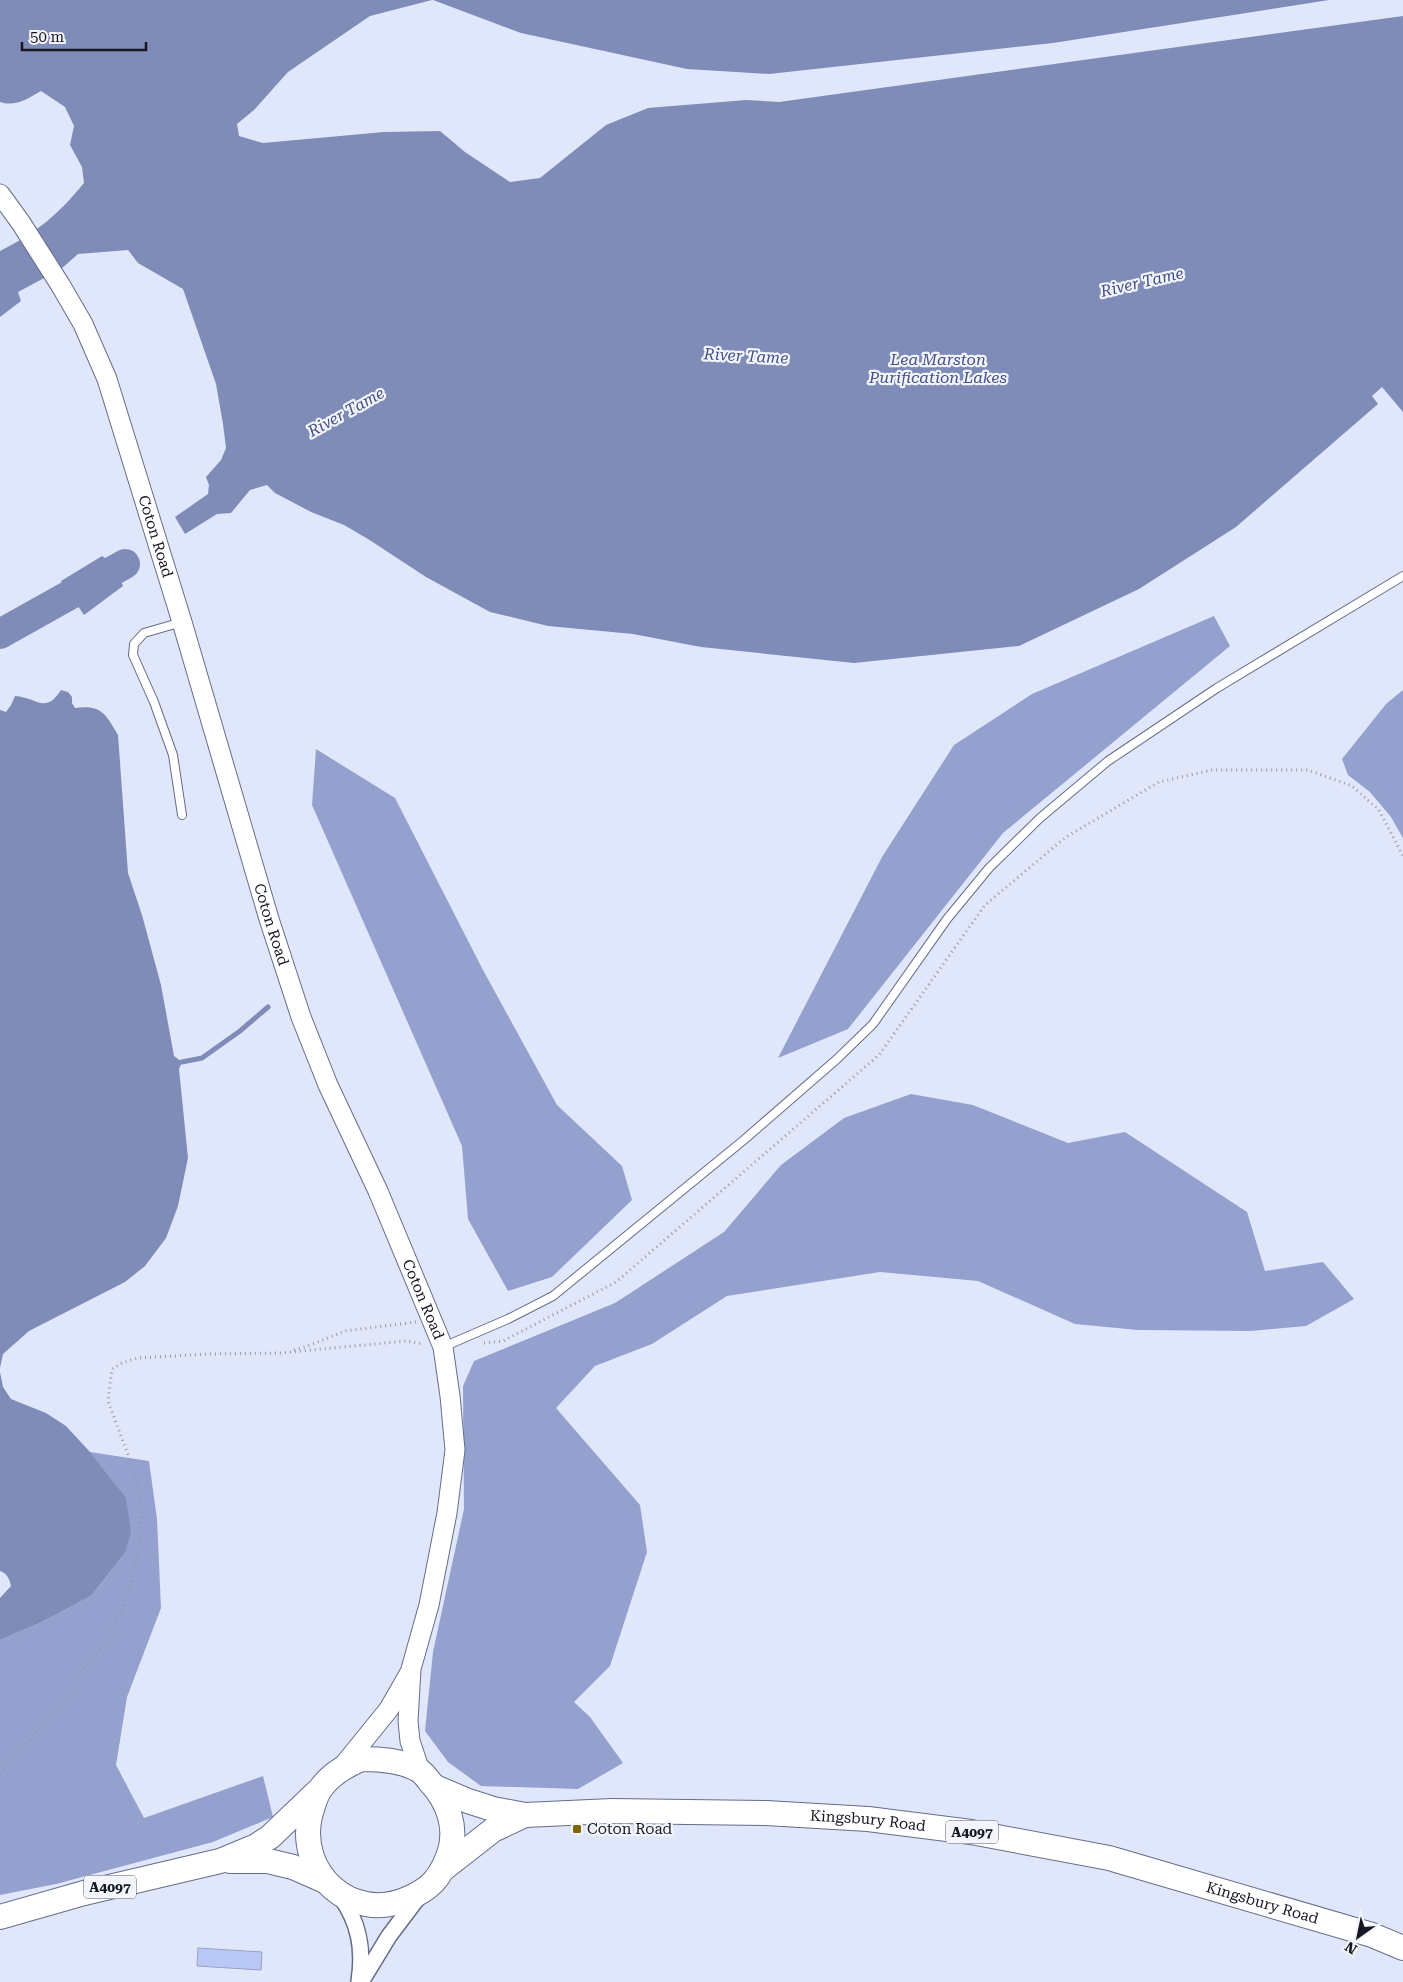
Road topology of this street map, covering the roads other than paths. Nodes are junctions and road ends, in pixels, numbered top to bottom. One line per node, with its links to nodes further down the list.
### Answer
1 (0, 194): 3 (street, Coton Road)
2 (1403, 576): 5 (lane)
3 (182, 622): 4 (lane); 5 (street, Coton Road)
4 (182, 815)
5 (443, 1348): 6 (street, Coton Road)
6 (412, 1669): 7 (street, Coton Road); 8 (street, Coton Road)
7 (341, 1768): 8 (main road); 9 (main road)
8 (428, 1779): 10 (main road, A4097); 12 (main road)
9 (321, 1788): 11 (main road, A4097); 13 (main road)
10 (526, 1815): 12 (main road, A4097); 16 (main road, Kingsbury Road / A4097)
11 (220, 1861): 13 (main road, A4097); 15 (main road, A4097)
12 (443, 1869): 14 (main road)
13 (332, 1887): 14 (main road); 17 (street)
14 (423, 1892): 17 (street)
15 (0, 1917)
16 (1403, 1948)
17 (360, 1982)

